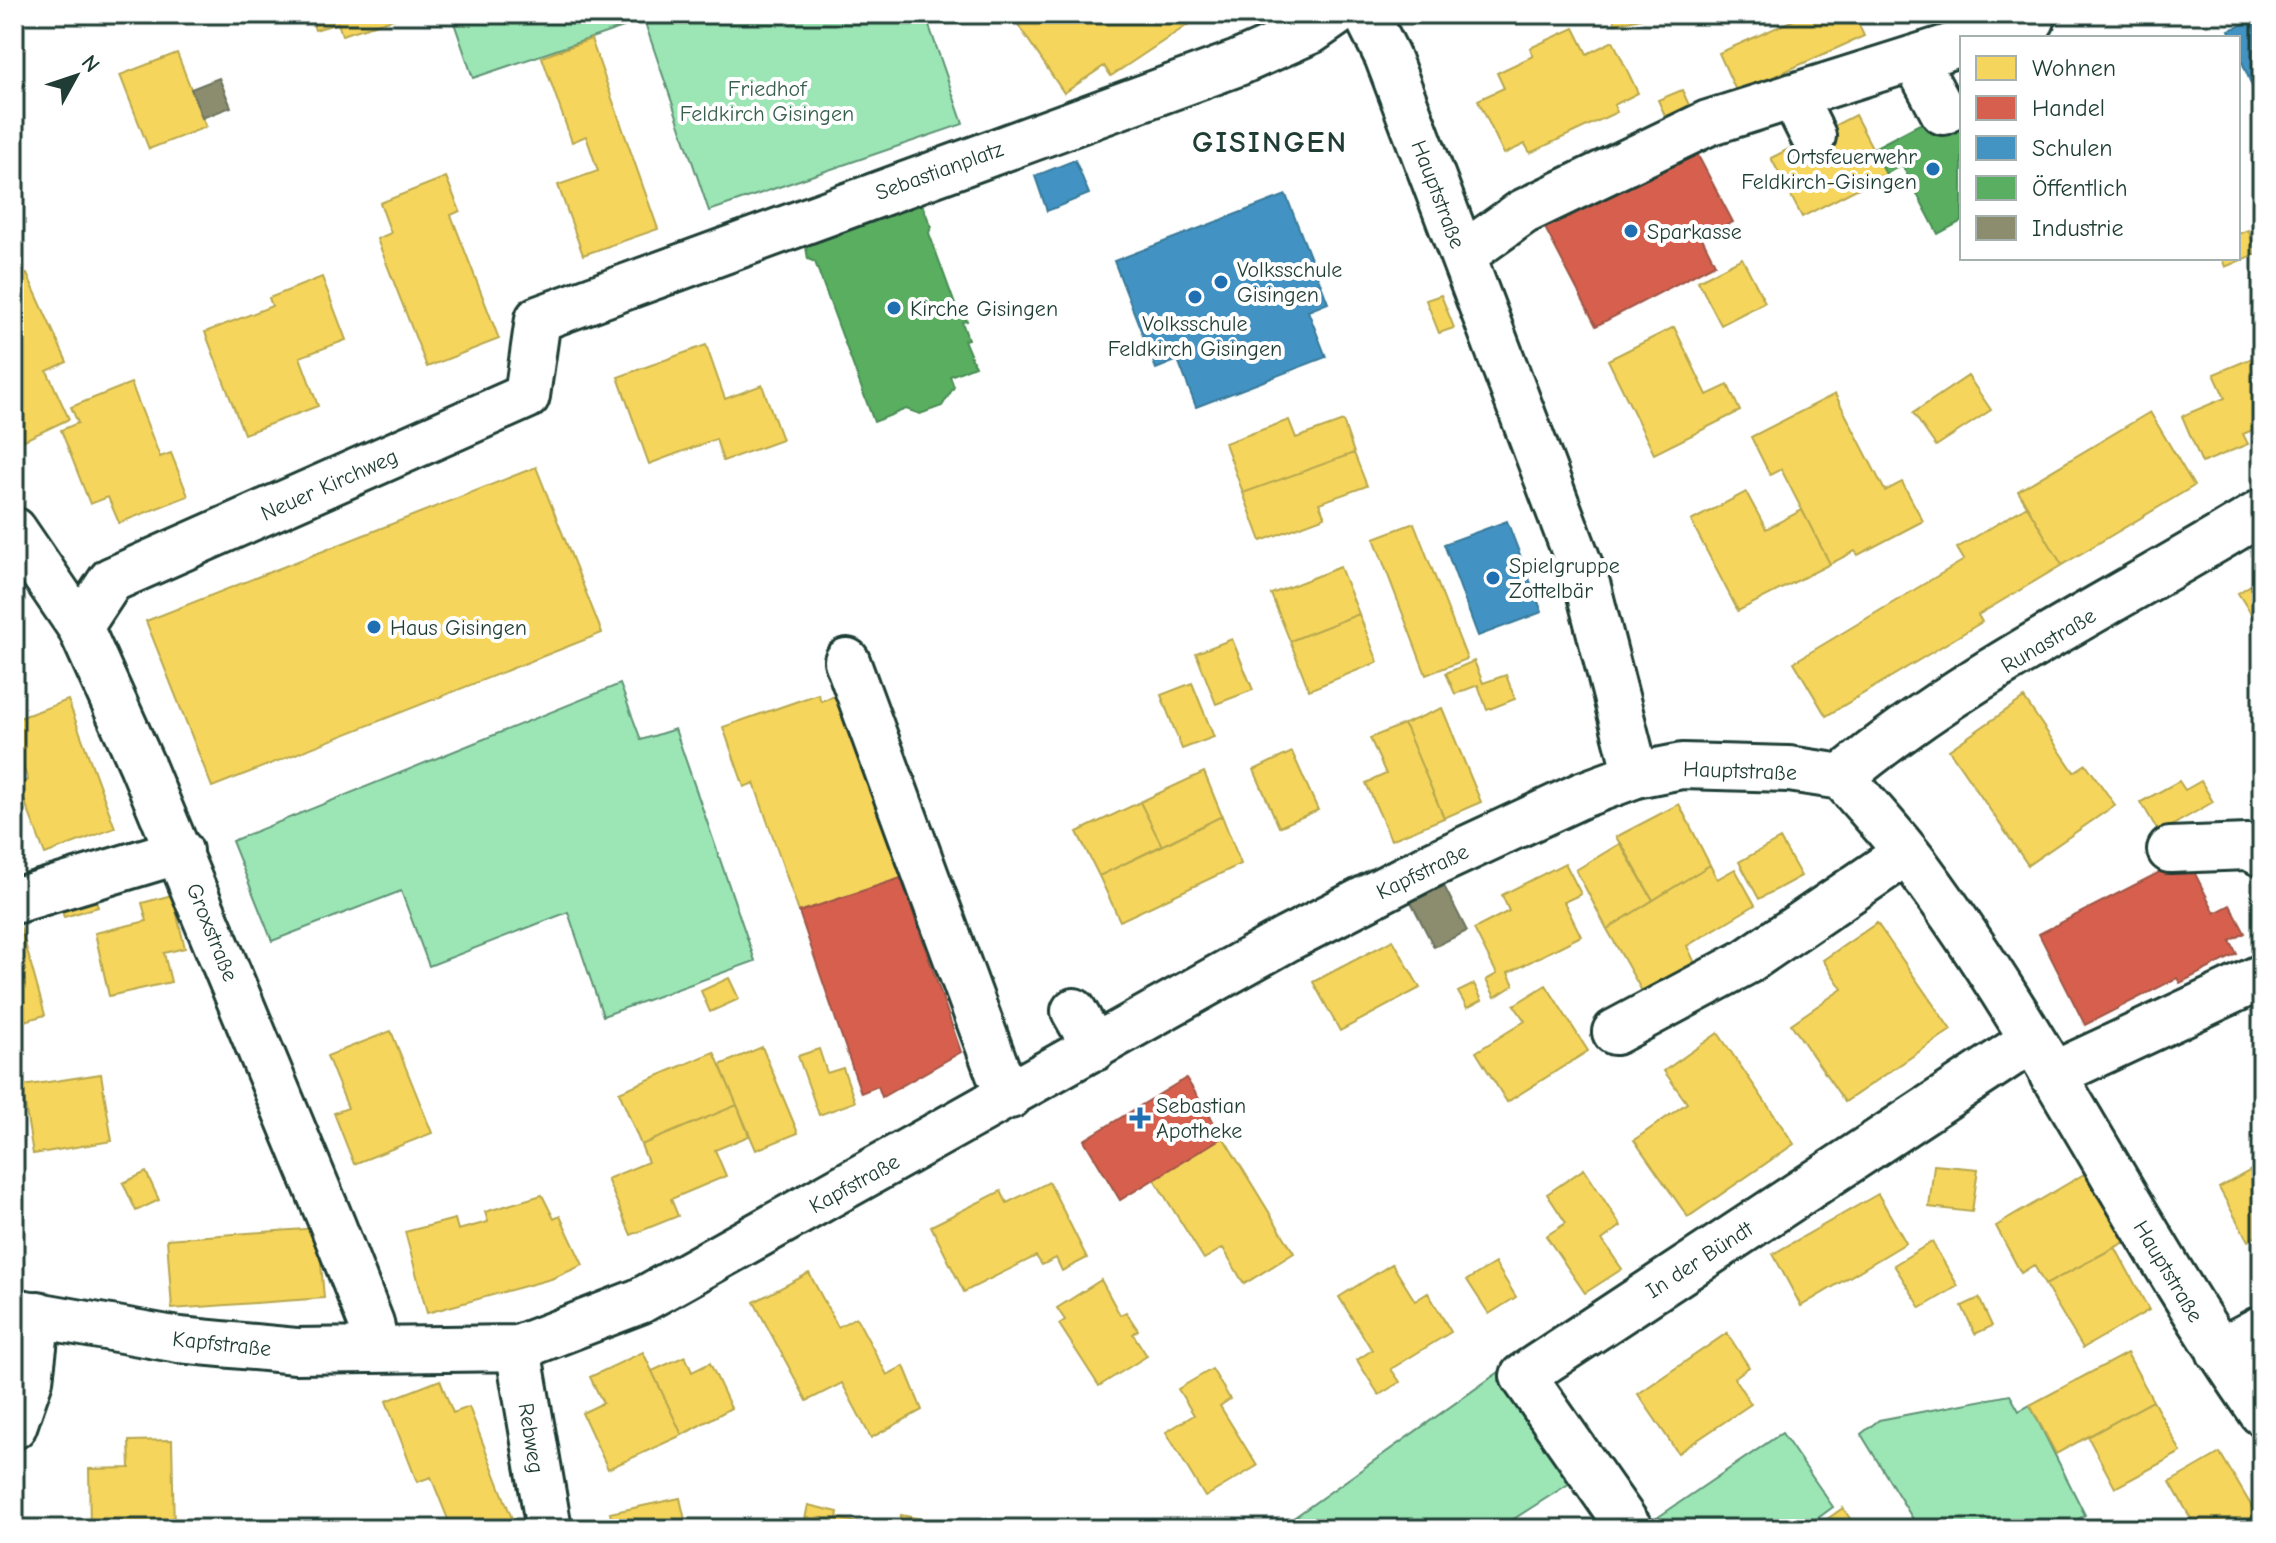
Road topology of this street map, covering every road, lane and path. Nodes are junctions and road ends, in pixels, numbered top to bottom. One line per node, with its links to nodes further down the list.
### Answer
1 (1336, 14): 11 (street, Sebastianplatz)
2 (1366, 14): 10 (street, Hauptstraße)
3 (2032, 20): 4 (street)
4 (1982, 36)
5 (1960, 44): 6 (street)
6 (1914, 58): 7 (street); 8 (street)
7 (1793, 96): 9 (street); 10 (street)
8 (1943, 112)
9 (1813, 136)
10 (1463, 255): 16 (street, Hauptstraße)
11 (538, 319): 14 (street, Neuer Kirchweg)
12 (2262, 512): 17 (street, Runastraße)
13 (14, 530): 14 (street, Groxstraße)
14 (80, 627): 19 (street, Groxstraße)
15 (847, 661): 26 (street)
16 (1636, 775): 17 (street, Hauptstraße); 26 (street, Kapfstraße)
17 (1842, 777): 20 (street, Hauptstraße)
18 (2170, 850): 21 (street)
19 (180, 851): 22 (street); 30 (street, Groxstraße)
20 (1906, 853): 24 (street); 25 (street, Hauptstraße)
21 (2262, 854)
22 (14, 901)
23 (2262, 977): 25 (street)
24 (1615, 1032)
25 (2042, 1057): 31 (street, Hauptstraße); 35 (street, In der Bündt)
26 (1010, 1096): 29 (street, Kapfstraße)
27 (26, 1312): 30 (street, Kapfstraße); 33 (street)
28 (2262, 1328): 31 (street)
29 (518, 1348): 30 (street, Kapfstraße); 34 (street, Rebweg)
30 (376, 1350)
31 (2219, 1351): 32 (street, Hauptstraße)
32 (2262, 1413)
33 (14, 1426)
34 (549, 1529)
35 (1630, 1529)

